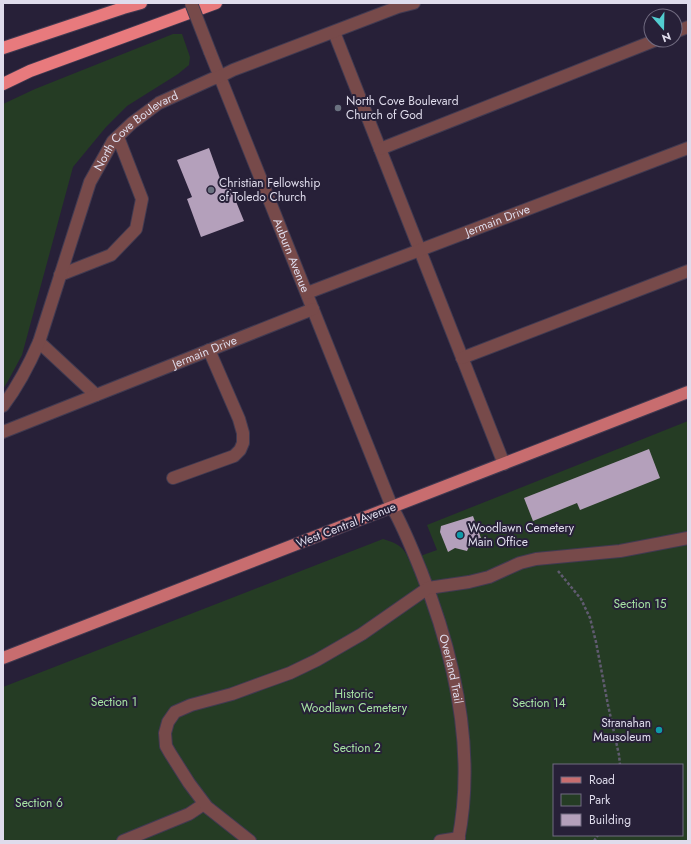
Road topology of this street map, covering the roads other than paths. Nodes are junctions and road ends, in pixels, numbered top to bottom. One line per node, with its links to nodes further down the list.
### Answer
1 (141, 3): 7 (highway)
2 (191, 3): 8 (street, Auburn Avenue, bridge)
3 (216, 3): 9 (highway)
4 (414, 3): 5 (street, North Cove Boulevard)
5 (334, 32): 8 (street, North Cove Boulevard); 12 (street)
6 (643, 45): 12 (street)
7 (3, 48)
8 (221, 76): 10 (street, North Cove Boulevard); 16 (street, Auburn Avenue)
9 (3, 84)
10 (118, 137): 15 (street, North Cove Boulevard); 15 (street)
11 (688, 148): 13 (street, Jermain Drive)
12 (380, 149): 13 (street)
13 (420, 251): 16 (street, Jermain Drive); 20 (street)
14 (688, 271): 20 (street)
15 (60, 275): 18 (street, North Cove Boulevard)
16 (307, 293): 17 (street, Auburn Avenue)
17 (313, 309): 19 (street, Jermain Drive); 27 (street, Auburn Avenue)
18 (39, 342): 22 (street); 23 (street, North Cove Boulevard)
19 (209, 350): 22 (street, Jermain Drive); 26 (street)
20 (462, 358): 25 (street)
21 (688, 392): 25 (main road, West Central Avenue)
22 (96, 395): 24 (street, Jermain Drive)
23 (3, 406)
24 (3, 432)
25 (504, 464): 27 (main road, West Central Avenue)
26 (173, 478)
27 (392, 507): 29 (street, Overland Trail); 30 (main road, West Central Avenue)
28 (688, 538): 29 (street)
29 (428, 588): 31 (street); 32 (street, Overland Trail)
30 (3, 658)
31 (204, 804): 33 (street); 34 (street)
32 (459, 839): 35 (street)
33 (123, 841)
34 (250, 841)
35 (440, 841)

